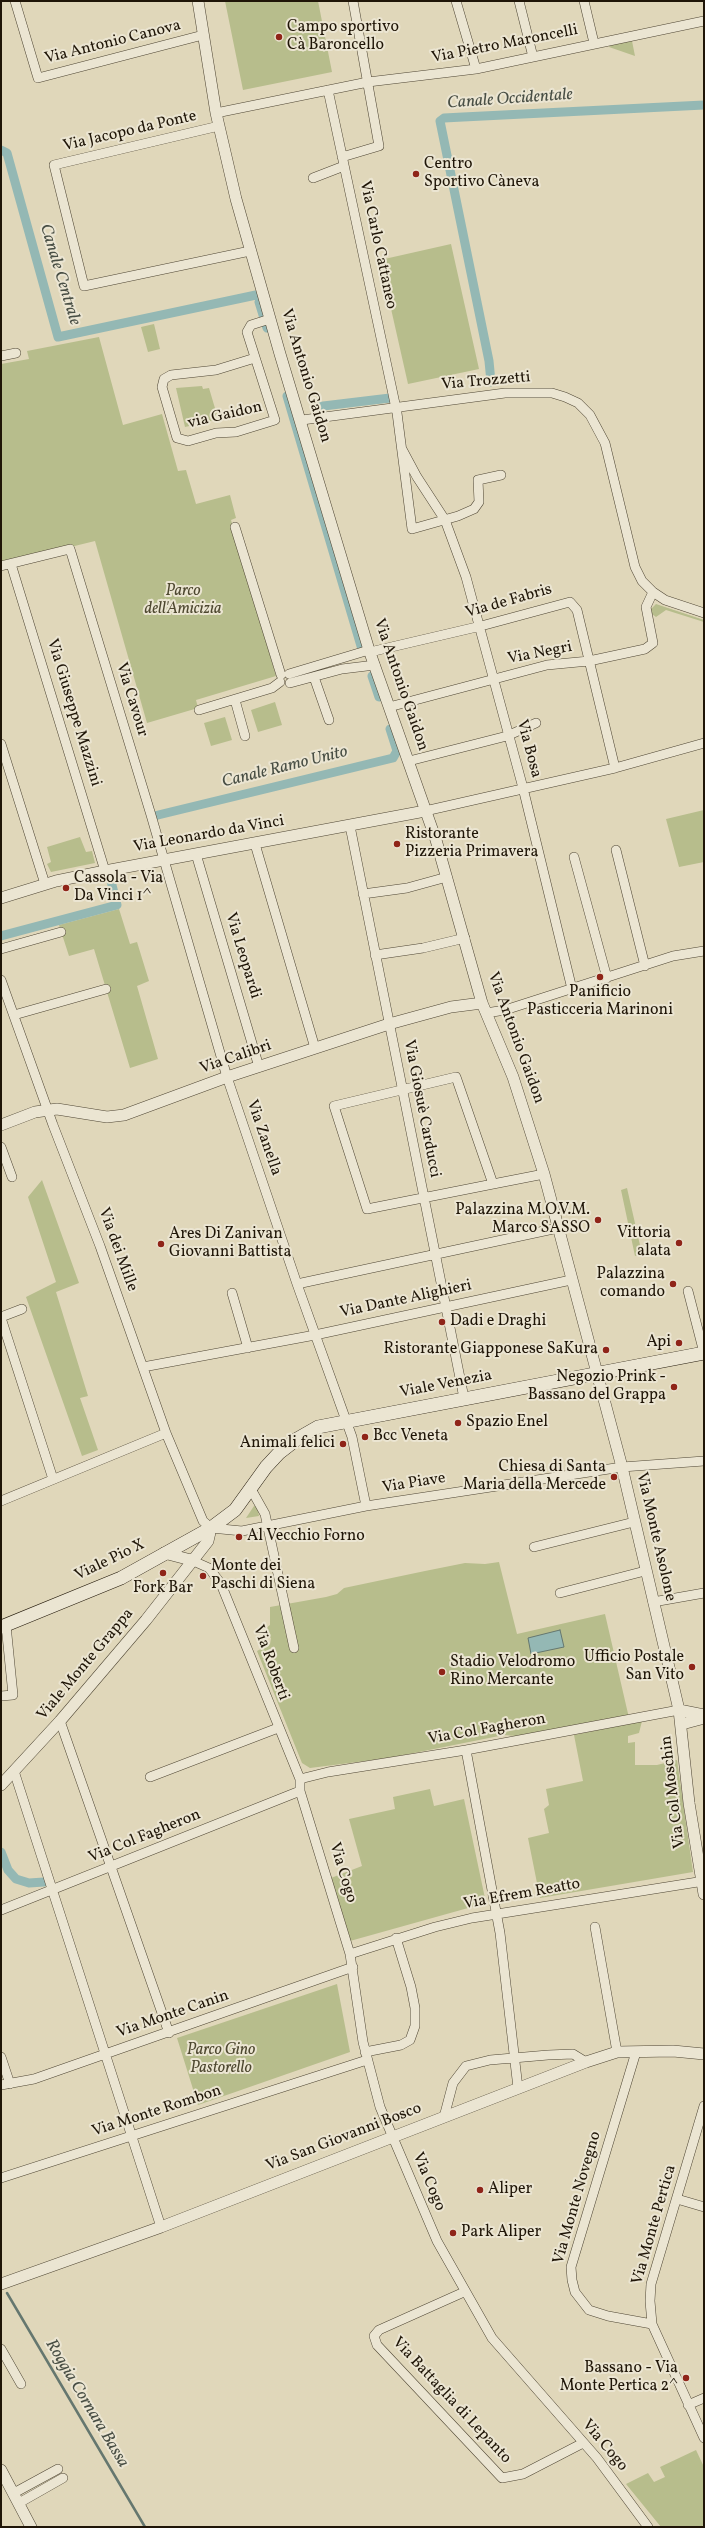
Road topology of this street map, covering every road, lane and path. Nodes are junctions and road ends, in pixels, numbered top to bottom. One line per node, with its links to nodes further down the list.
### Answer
1 (15, 1): 8 (street, Via Antonio Canova)
2 (198, 1): 8 (street, Via Antonio Gaidon)
3 (353, 1): 12 (street)
4 (456, 1): 11 (street)
5 (519, 1): 10 (street)
6 (584, 1): 9 (street)
7 (704, 21): 9 (street, Via Pietro Maroncelli)
8 (203, 35): 14 (street, Via Antonio Gaidon)
9 (594, 43): 10 (street, Via Pietro Maroncelli)
10 (533, 57): 11 (street, Via Pietro Maroncelli)
11 (476, 69): 12 (street, Via Pietro Maroncelli)
12 (368, 82): 13 (street, Via Pietro Maroncelli); 16 (street)
13 (328, 90): 14 (street, Via Pietro Maroncelli); 16 (street, Via Carlo Cattaneo)
14 (216, 113): 15 (street, Via Antonio Gaidon)
15 (219, 126): 19 (street, Via Antonio Gaidon); 19 (street, Via Jacopo da Ponte)
16 (342, 157): 17 (street, Via Carlo Cattaneo)
17 (344, 166): 18 (street); 24 (street, Via Carlo Cattaneo)
18 (313, 178)
19 (250, 251): 20 (street, Via Antonio Gaidon)
20 (267, 320): 23 (street, via Gaidon); 25 (street, Via Antonio Gaidon)
21 (16, 353): 22 (street)
22 (1, 356)
23 (255, 358): 23 (street, via Gaidon)
24 (396, 407): 25 (street, Via Trozzetti); 26 (street, Via Bosa); 32 (street, Via Trozzetti)
25 (302, 420): 35 (street, Via Antonio Gaidon)
26 (402, 449): 28 (street, Via Bosa); 28 (street, Via Bosa)
27 (501, 475): 28 (street, Via Bosa)
28 (445, 520): 34 (street, Via Bosa)
29 (235, 528): 39 (street)
30 (10, 564): 31 (street); 59 (street, Via Cavour); 60 (street, Via Giuseppe Mazzini)
31 (1, 566)
32 (653, 592): 33 (street, Via Trozzetti); 36 (street)
33 (704, 613)
34 (481, 626): 35 (street, Via de Fabris); 36 (street, Via de Fabris); 40 (street, Via Bosa)
35 (369, 651): 37 (street, Via Antonio Gaidon); 39 (street, Via de Fabris)
36 (589, 661): 40 (street, Via Negri); 51 (street, Via Negri)
37 (375, 665): 38 (street); 42 (street, Via Antonio Gaidon)
38 (314, 677): 39 (street); 44 (street)
39 (285, 678): 41 (street)
40 (494, 679): 42 (street, Via Negri); 47 (street, Via Bosa)
41 (235, 700): 43 (street); 46 (street)
42 (390, 707): 50 (street, Via Antonio Gaidon)
43 (199, 710)
44 (328, 720)
45 (536, 724): 47 (street)
46 (245, 736)
47 (508, 736): 50 (street); 52 (street, Via Bosa)
48 (704, 743): 51 (street)
49 (1, 744): 62 (street)
50 (409, 760): 53 (street, Via Antonio Gaidon)
51 (615, 768): 52 (street)
52 (523, 788): 53 (street); 74 (street, Via Bosa)
53 (425, 811): 54 (street, Via Leonardo da Vinci); 61 (street, Via Antonio Gaidon)
54 (350, 826): 55 (street, Via Leonardo da Vinci); 63 (street, Via Giosuè Carducci)
55 (255, 844): 57 (street, Via Leonardo da Vinci); 78 (street)
56 (616, 850): 70 (street)
57 (196, 854): 59 (street, Via Leonardo da Vinci); 79 (street, Via Leopardi)
58 (574, 857): 71 (street)
59 (164, 860): 60 (street, Via Leonardo da Vinci); 80 (street, Via Zanella)
60 (105, 871): 62 (street, Via Leonardo da Vinci)
61 (447, 877): 63 (street); 66 (street, Via Antonio Gaidon)
62 (45, 884): 64 (street, Via Leonardo da Vinci)
63 (363, 894): 69 (street, Via Giosuè Carducci)
64 (1, 898)
65 (61, 932): 67 (street)
66 (465, 938): 69 (street); 75 (street, Via Antonio Gaidon)
67 (1, 950)
68 (704, 951): 70 (street)
69 (375, 954): 77 (street, Via Giosuè Carducci)
70 (644, 966): 71 (street)
71 (606, 978): 74 (street)
72 (1, 980): 76 (street, Via dei Mille)
73 (106, 989): 76 (street)
74 (572, 989): 75 (street)
75 (484, 1008): 77 (street, Via Calibri); 85 (street, Via Antonio Gaidon)
76 (14, 1015): 82 (street, Via dei Mille)
77 (389, 1024): 78 (street, Via Calibri); 81 (street, Via Giosuè Carducci)
78 (315, 1048): 79 (street, Via Calibri)
79 (259, 1067): 80 (street, Via Calibri)
80 (227, 1077): 82 (street, Via Calibri); 92 (street, Via Zanella)
81 (402, 1090): 87 (street); 88 (street, Via Giosuè Carducci); 88 (street)
82 (49, 1109): 83 (street, Via Calibri); 101 (street, Via dei Mille)
83 (1, 1125)
84 (1, 1147): 86 (street)
85 (544, 1174): 87 (street); 89 (street, Via Antonio Gaidon)
86 (12, 1177)
87 (493, 1184): 88 (street)
88 (424, 1198): 90 (street, Via Giosuè Carducci)
89 (558, 1228): 90 (street); 91 (street, Via Antonio Gaidon)
90 (435, 1255): 92 (street); 95 (street, Via Giosuè Carducci)
91 (571, 1280): 95 (street, Via Dante Alighieri); 102 (street, Via Antonio Gaidon)
92 (297, 1284): 98 (street, Via Zanella)
93 (688, 1292): 100 (street)
94 (232, 1293): 99 (street)
95 (445, 1308): 98 (street, Via Dante Alighieri); 103 (street, Via Giosuè Carducci)
96 (22, 1309): 97 (street)
97 (1, 1318): 108 (street)
98 (315, 1335): 99 (street, Via Dante Alighieri); 104 (street, Via Zanella)
99 (248, 1348): 101 (street, Via Dante Alighieri)
100 (704, 1353): 102 (main road, Viale Venezia)
101 (143, 1367): 105 (street, Via dei Mille)
102 (596, 1373): 103 (main road, Viale Venezia); 107 (street, Via Monte Asolone)
103 (464, 1398): 104 (main road, Viale Venezia)
104 (346, 1421): 109 (main road, Viale Venezia); 111 (street, Via Piave)
105 (166, 1433): 108 (street); 115 (street, Via dei Mille)
106 (704, 1461): 107 (street, Via Piave)
107 (622, 1467): 111 (street, Via Piave); 113 (street, Via Monte Asolone)
108 (53, 1479): 110 (street)
109 (251, 1489): 112 (main road, Viale Venezia); 114 (street)
110 (1, 1501)
111 (366, 1506): 114 (street, Via Piave)
112 (230, 1515): 115 (main road, Viale Pio X); 116 (street)
113 (634, 1522): 117 (street); 120 (street, Via Monte Asolone)
114 (267, 1525): 116 (street, Via Piave); 125 (street)
115 (211, 1528): 116 (street, Via Piave); 118 (main road, Viale Pio X); 119 (street, Viale Monte Grappa)
116 (242, 1530)
117 (534, 1547)
118 (164, 1553): 119 (street); 124 (main road, Viale Pio X)
119 (191, 1560): 129 (street, Viale Monte Grappa); 131 (street, Via Roberti)
120 (645, 1571): 121 (street); 123 (street, Via Monte Asolone)
121 (560, 1593)
122 (704, 1593): 123 (street)
123 (653, 1602): 127 (street, Via Monte Asolone)
124 (3, 1626): 126 (street)
125 (294, 1648)
126 (1, 1696)
127 (679, 1710): 128 (street); 130 (street, Via Col Moschin); 132 (street, Via Col Fagheron)
128 (704, 1716): 130 (street)
129 (60, 1721): 133 (street, Viale Monte Grappa); 138 (street)
130 (682, 1724): 139 (street, Via Col Moschin)
131 (278, 1728): 134 (street); 135 (street, Via Roberti)
132 (466, 1750): 135 (street, Via Col Fagheron); 143 (street)
133 (14, 1771): 136 (street, Viale Monte Grappa); 140 (street)
134 (150, 1778)
135 (300, 1779): 137 (street, Via Roberti)
136 (1, 1785)
137 (300, 1791): 138 (street, Via Col Fagheron); 146 (street, Via Cogo)
138 (112, 1866): 140 (street, Via Col Fagheron); 148 (street)
139 (703, 1882): 141 (street, Via Col Moschin); 143 (street, Via Efrem Reatto)
140 (52, 1891): 142 (street, Via Col Fagheron); 151 (street)
141 (704, 1894)
142 (1, 1910)
143 (497, 1914): 145 (street, Via Efrem Reatto); 155 (street)
144 (595, 1927): 149 (street)
145 (396, 1938): 146 (street, Via Efrem Reatto); 153 (street, Via Monte Rombon)
146 (350, 1954): 147 (street, Via Cogo)
147 (353, 1967): 148 (street, Via Monte Canin); 153 (street, Via Cogo)
148 (169, 2033): 151 (street, Via Monte Canin)
149 (617, 2052): 150 (street, Via San Giovanni Bosco); 156 (street, Via San Giovanni Bosco)
150 (636, 2052): 152 (street, Via San Giovanni Bosco); 169 (street, Via Monte Novegno)
151 (104, 2054): 157 (street, Via Monte Canin); 161 (street)
152 (704, 2054)
153 (366, 2056): 161 (street, Via Monte Rombon); 162 (street, Via Cogo)
154 (1, 2057): 157 (street)
155 (514, 2057): 156 (street); 158 (street); 160 (street)
156 (586, 2062): 158 (street, Via San Giovanni Bosco)
157 (5, 2084)
158 (518, 2088): 160 (street, Via San Giovanni Bosco)
159 (704, 2106): 164 (street, Via Monte Pertica)
160 (444, 2117): 162 (street, Via San Giovanni Bosco)
161 (131, 2136): 163 (street, Via Monte Rombon); 166 (street)
162 (393, 2137): 166 (street, Via San Giovanni Bosco); 168 (street, Via Cogo)
163 (1, 2178)
164 (677, 2199): 165 (street); 169 (street, Via Monte Pertica)
165 (704, 2207)
166 (160, 2227): 167 (street, Via San Giovanni Bosco)
167 (1, 2284)
168 (464, 2292): 175 (street, Via Cogo); 175 (street, Via Battaglia di Lepanto)
169 (652, 2324): 173 (street, Via Monte Pertica)
170 (1, 2349): 171 (street)
171 (21, 2384)
172 (704, 2398): 173 (street)
173 (688, 2405): 174 (street, Via Monte Pertica)
174 (704, 2438)
175 (583, 2443): 180 (street, Via Cogo)
176 (1, 2470): 177 (street)
177 (14, 2493): 178 (street); 178 (street)
178 (19, 2503): 179 (street)
179 (31, 2527)
180 (648, 2527)

